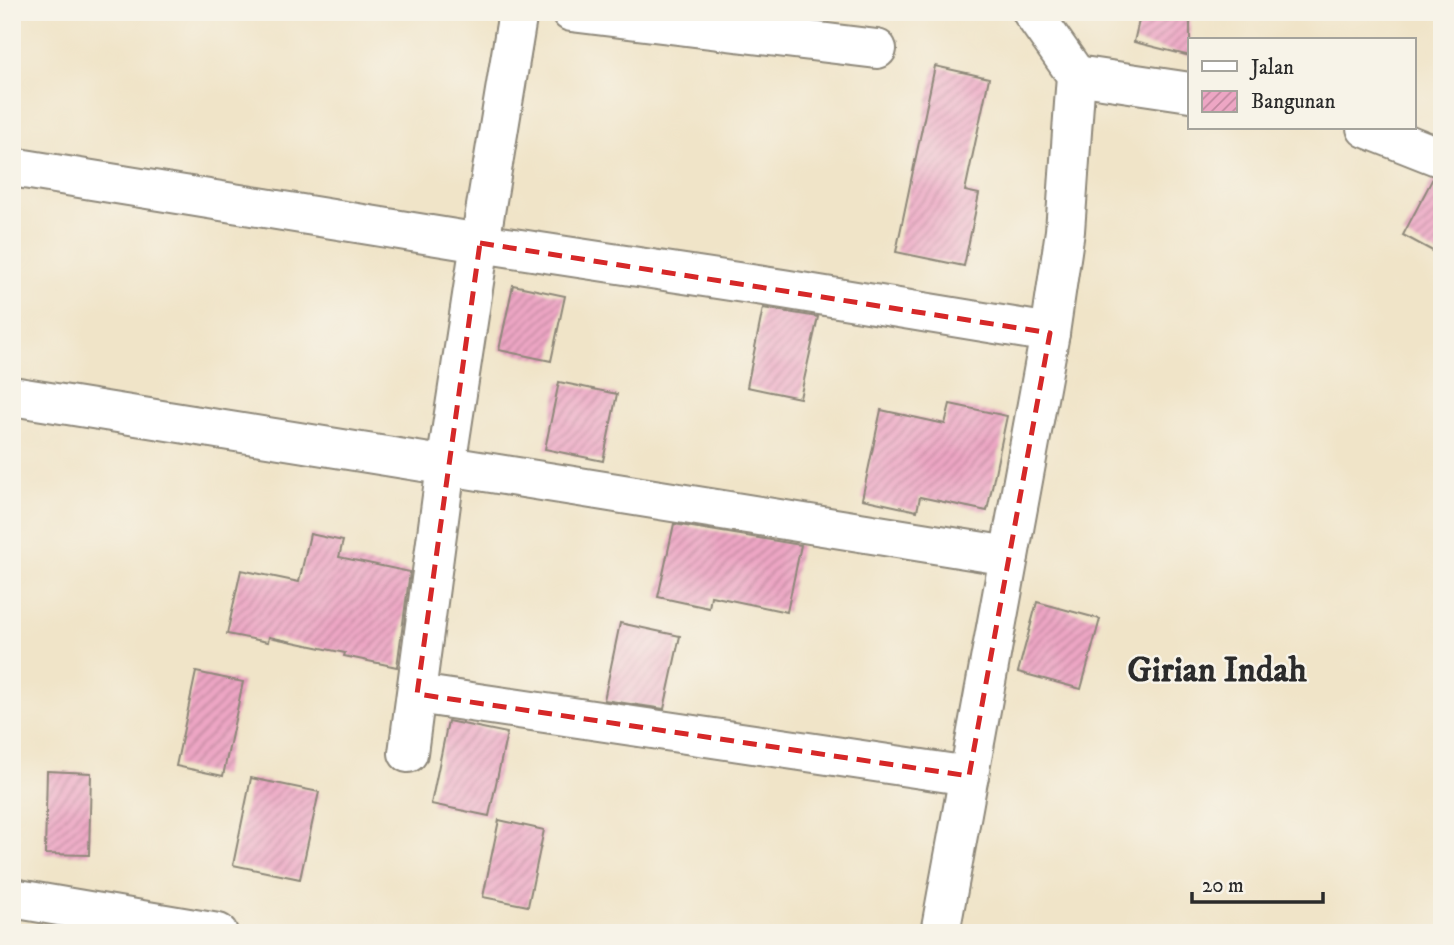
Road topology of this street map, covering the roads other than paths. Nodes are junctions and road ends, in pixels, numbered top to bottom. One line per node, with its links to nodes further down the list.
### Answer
1 (518, 12): 10 (street)
2 (571, 12): 4 (street)
3 (1032, 12): 5 (street)
4 (877, 50)
5 (1076, 75): 6 (street); 11 (street)
6 (1188, 92)
7 (1372, 130): 8 (street)
8 (1442, 158)
9 (12, 167): 10 (street)
10 (480, 243): 11 (street); 13 (street)
11 (1050, 333): 14 (street)
12 (12, 396): 13 (street)
13 (446, 467): 14 (street); 15 (street)
14 (1009, 556): 17 (street)
15 (417, 694): 16 (street); 17 (street)
16 (408, 753)
17 (969, 776): 20 (street)
18 (12, 898): 19 (street)
19 (218, 933)
20 (940, 933)

